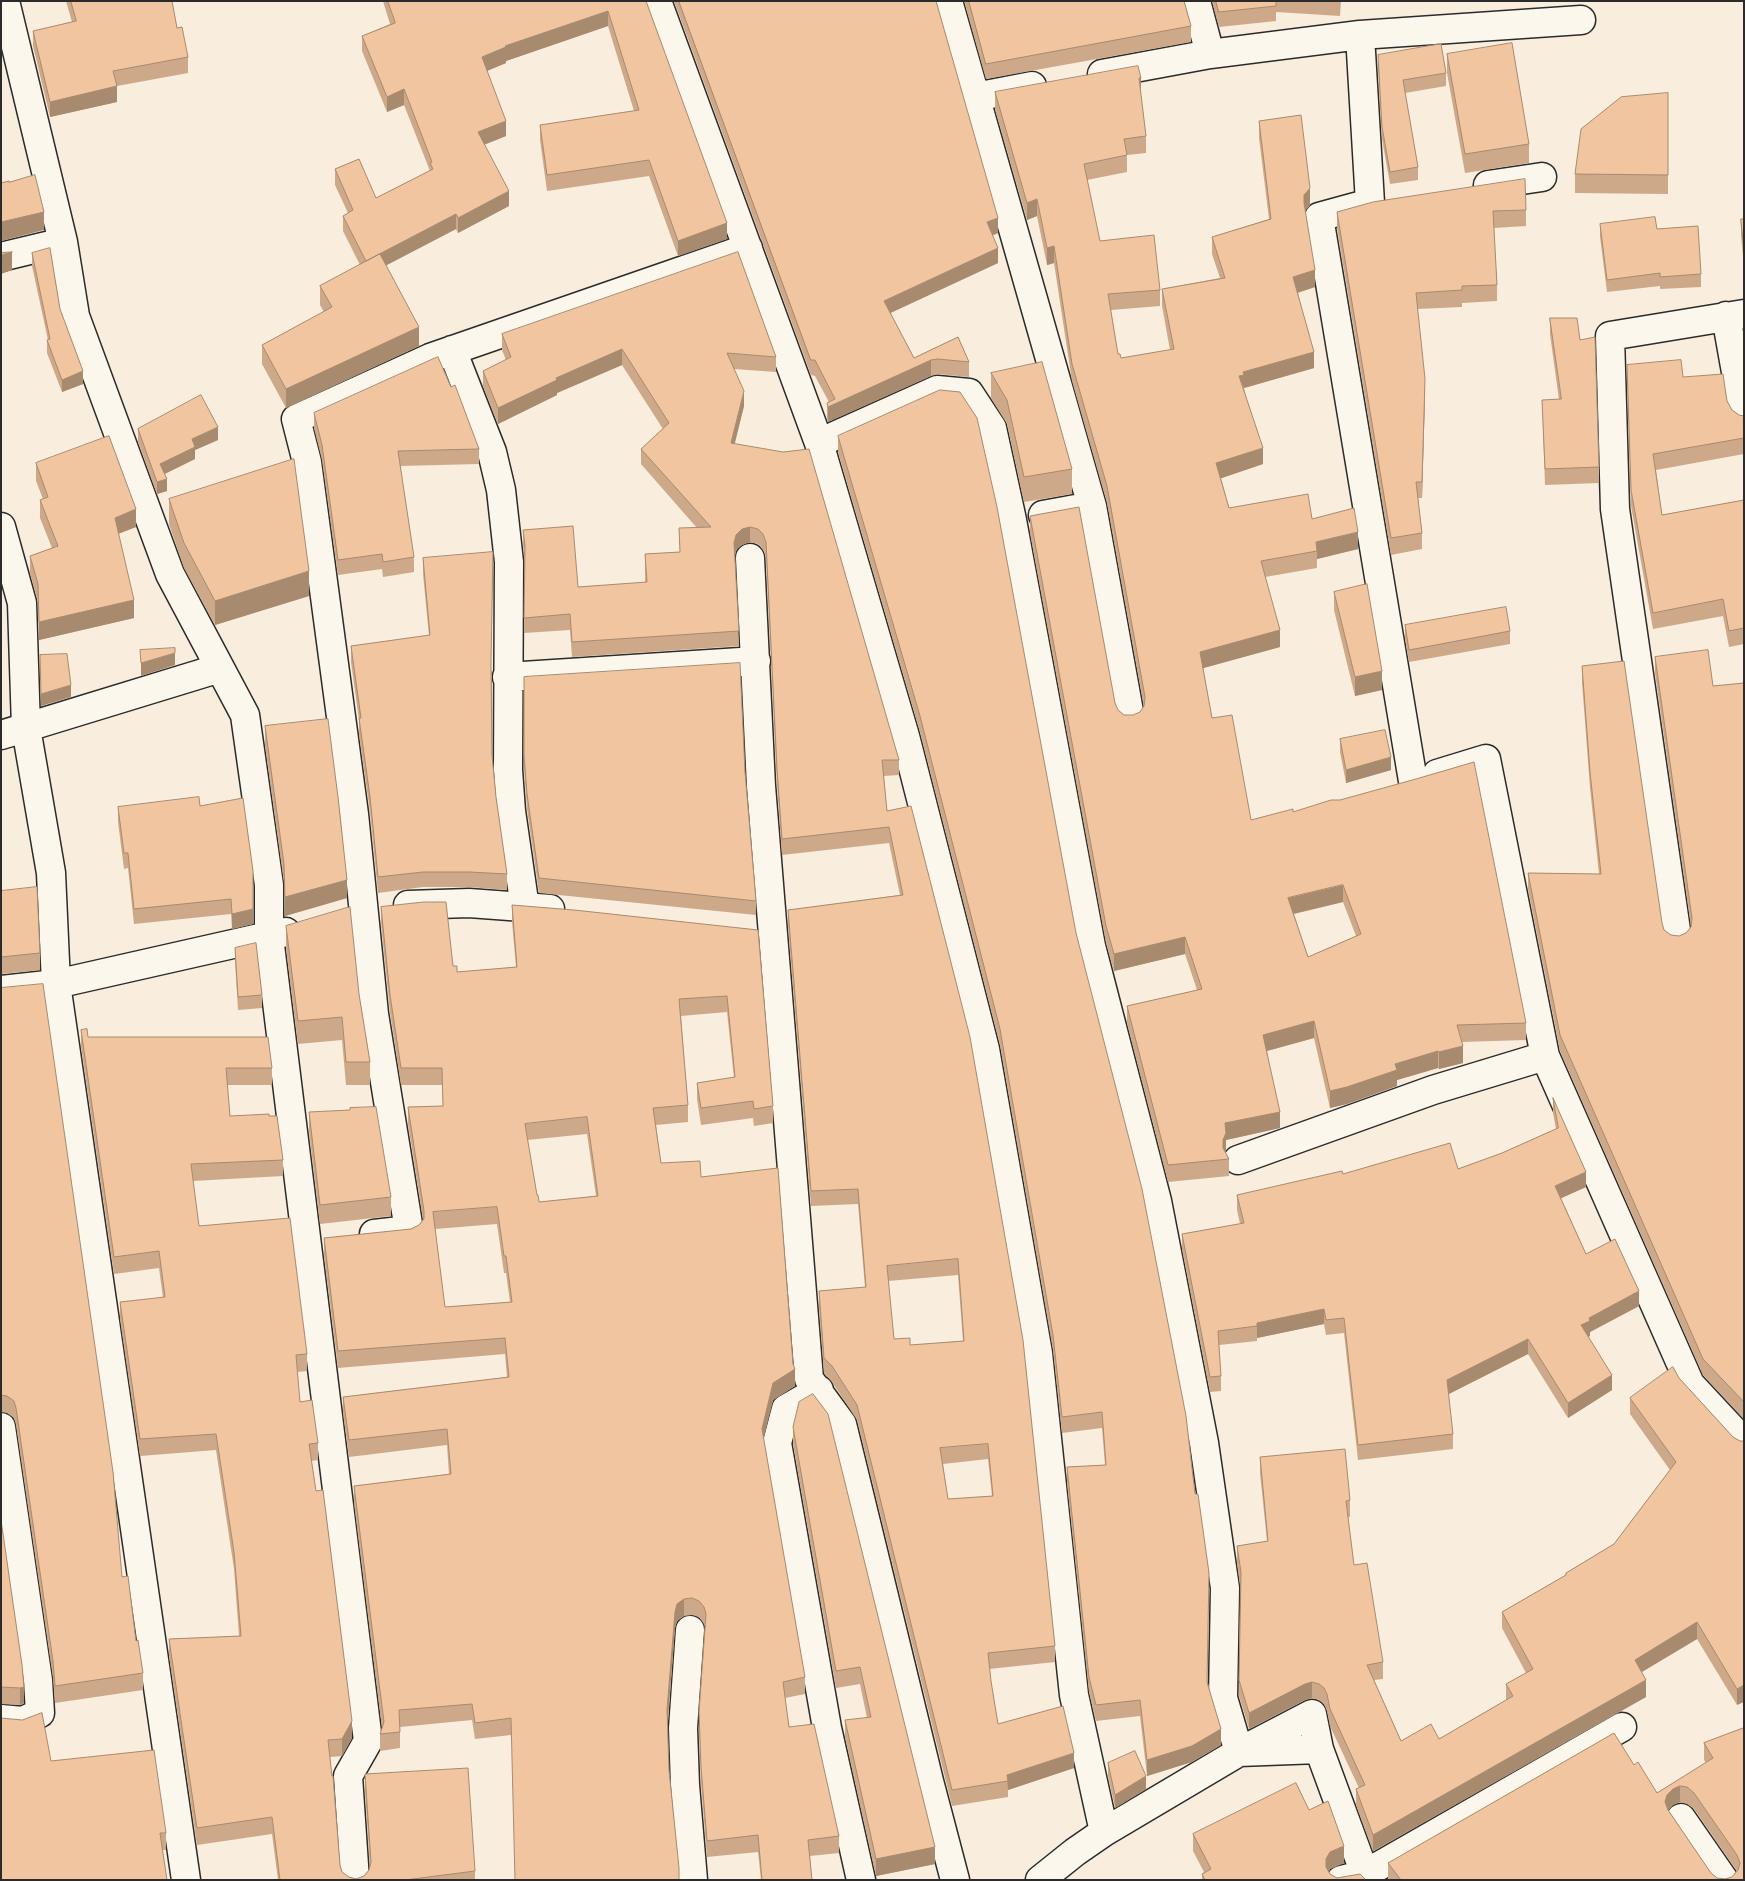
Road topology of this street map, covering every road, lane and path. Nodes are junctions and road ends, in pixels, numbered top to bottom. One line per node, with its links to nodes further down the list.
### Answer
1 (5, 1): 15 (street)
2 (657, 1): 16 (street)
3 (948, 1): 10 (street)
4 (1196, 1): 7 (street)
5 (1581, 20): 6 (street)
6 (1360, 35): 7 (street); 14 (street)
7 (1210, 54): 8 (street)
8 (1082, 77)
9 (1053, 82): 10 (street)
10 (975, 97): 25 (street)
11 (1542, 177): 12 (street)
12 (1466, 188)
13 (1399, 199): 14 (street)
14 (1370, 203): 44 (street)
15 (63, 242): 17 (street); 26 (street)
16 (748, 248): 19 (street); 21 (street)
17 (1, 257)
18 (1735, 315): 20 (street); 41 (street)
19 (452, 350): 22 (street); 32 (street)
20 (1744, 417)
21 (820, 443): 27 (street); 55 (street)
22 (307, 462): 23 (street); 36 (street)
23 (279, 471)
24 (176, 505): 26 (street)
25 (1092, 506): 27 (street); 33 (street)
26 (148, 514): 31 (street)
27 (1012, 520): 53 (street)
28 (1, 527): 34 (street)
29 (750, 558): 30 (street)
30 (756, 661): 32 (street); 47 (street)
31 (220, 668): 34 (street); 40 (street)
32 (508, 677): 35 (street)
33 (1130, 717)
34 (14, 732): 42 (street)
35 (526, 908): 36 (street); 37 (street)
36 (363, 910): 38 (street); 46 (street)
37 (575, 911)
38 (335, 918)
39 (307, 926): 40 (street)
40 (269, 937): 42 (street); 46 (street)
41 (1677, 937)
42 (56, 984): 43 (street); 57 (street)
43 (1, 990)
44 (1544, 1056): 45 (street); 49 (street)
45 (1238, 1160)
46 (307, 1242): 58 (street)
47 (819, 1390): 60 (street); 61 (street)
48 (1, 1427): 51 (street)
49 (1744, 1442)
50 (690, 1630): 59 (street)
51 (1, 1719)
52 (1622, 1727): 56 (street)
53 (1239, 1752): 55 (street); 56 (street)
54 (1681, 1818): 63 (street)
55 (1104, 1832): 62 (street)
56 (1359, 1878)
57 (186, 1880)
58 (355, 1880)
59 (693, 1880)
60 (861, 1880)
61 (955, 1880)
62 (1040, 1880)
63 (1724, 1880)

